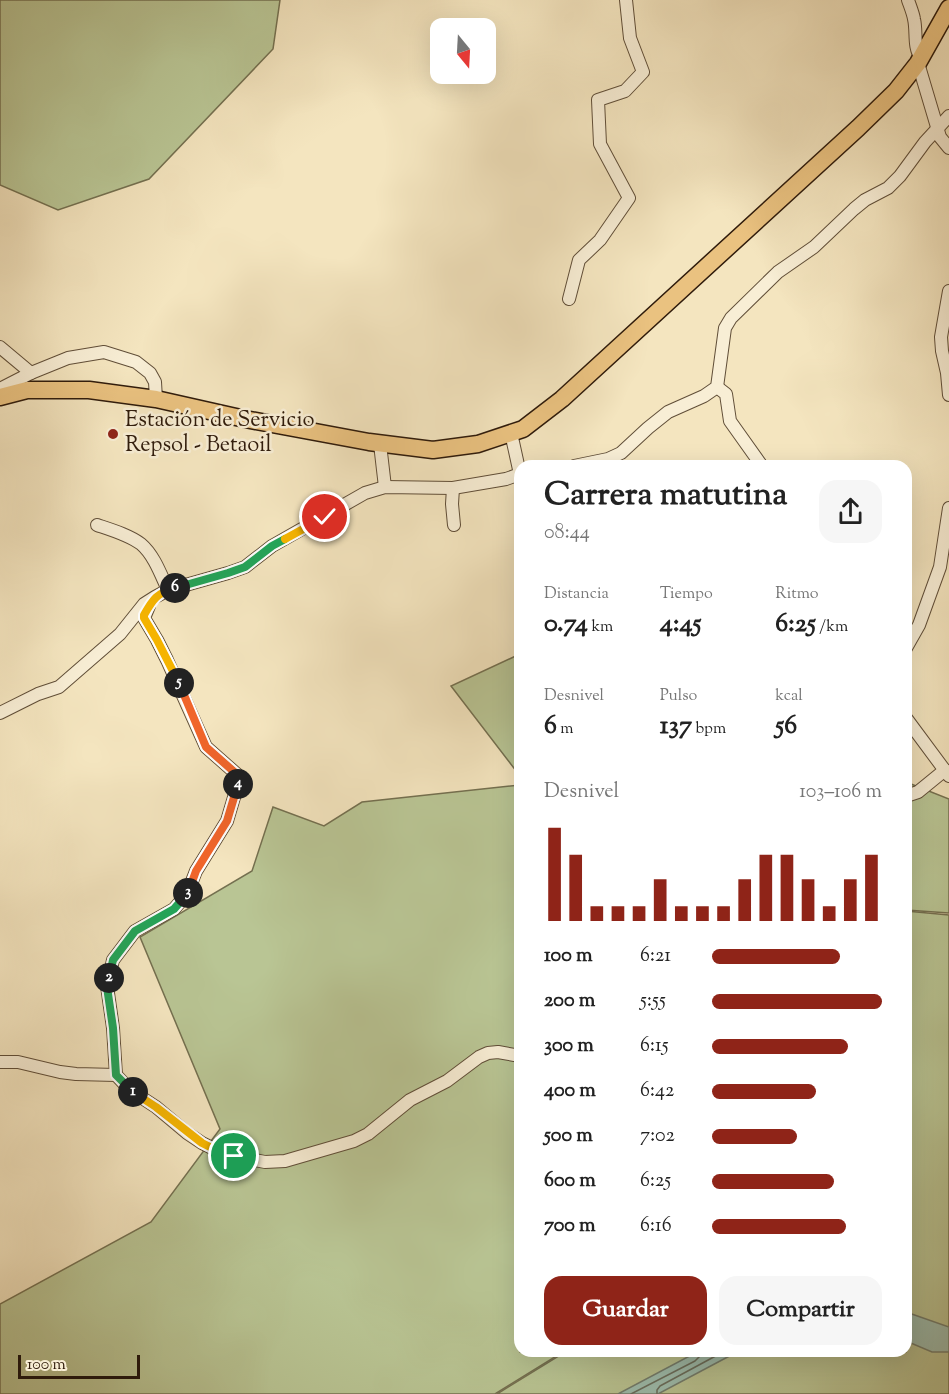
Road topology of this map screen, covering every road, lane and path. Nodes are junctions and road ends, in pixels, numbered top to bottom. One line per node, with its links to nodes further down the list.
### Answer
1 (626, 0): 9 (street)
2 (908, 0): 4 (street)
3 (949, 8): 4 (highway)
4 (920, 61): 6 (street); 17 (highway)
5 (949, 116): 6 (street)
6 (937, 127): 7 (street); 12 (street)
7 (949, 148)
8 (949, 291): 14 (street)
9 (569, 299)
10 (0, 347): 11 (street)
11 (31, 373): 13 (street); 16 (street)
12 (717, 387): 20 (street); 21 (street)
13 (0, 389)
14 (949, 395)
15 (0, 397): 16 (highway)
16 (156, 399): 18 (highway)
17 (511, 433): 18 (highway); 19 (street)
18 (380, 444): 23 (street)
19 (517, 460)
20 (603, 460)
21 (758, 460)
22 (514, 476): 24 (street)
23 (385, 486): 24 (street); 30 (street)
24 (453, 488): 27 (street)
25 (949, 508): 29 (street)
26 (97, 525): 30 (street)
27 (454, 525)
28 (949, 552): 29 (street)
29 (940, 567): 32 (street)
30 (168, 590): 31 (street)
31 (155, 597): 33 (street); 39 (street)
32 (912, 637)
33 (0, 713)
34 (912, 726): 35 (street)
35 (947, 773): 36 (street)
36 (912, 794)
37 (514, 1055): 39 (street)
38 (0, 1062): 39 (street)
39 (116, 1075)

